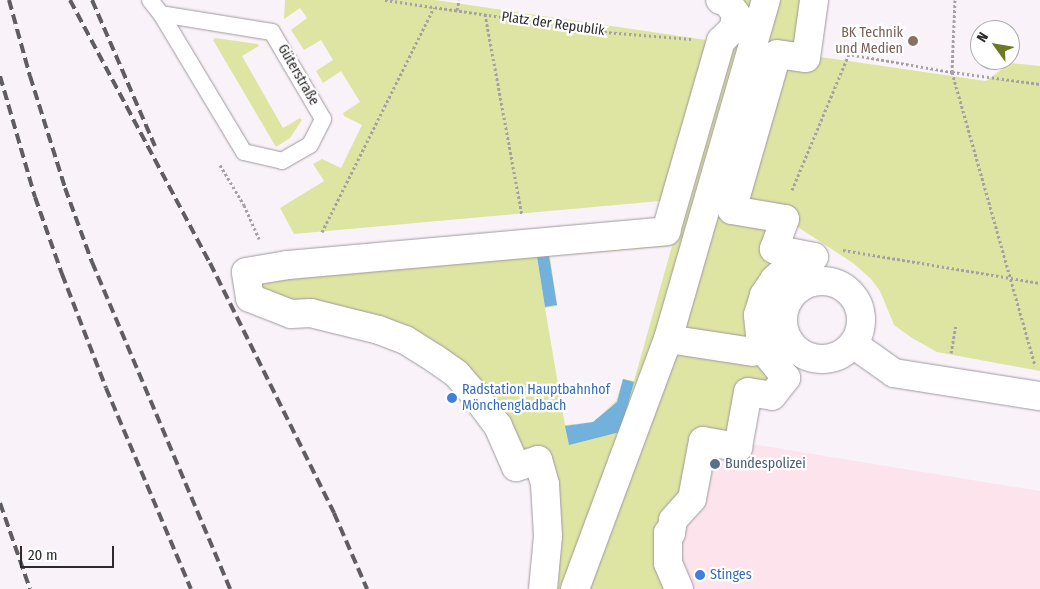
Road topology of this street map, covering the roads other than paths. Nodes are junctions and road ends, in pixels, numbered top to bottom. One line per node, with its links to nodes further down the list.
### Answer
1 (150, 0): 5 (lane, Güterstraße)
2 (720, 0): 12 (street)
3 (766, 0): 6 (street)
4 (814, 0): 7 (street)
5 (161, 14): 5 (lane, Güterstraße)
6 (753, 44): 7 (street); 8 (street)
7 (807, 47): 14 (street)
8 (668, 339): 10 (street); 13 (street)
9 (853, 344): 11 (street)
10 (753, 352)
11 (1039, 384)
12 (543, 589)
13 (575, 589)
14 (679, 589)

